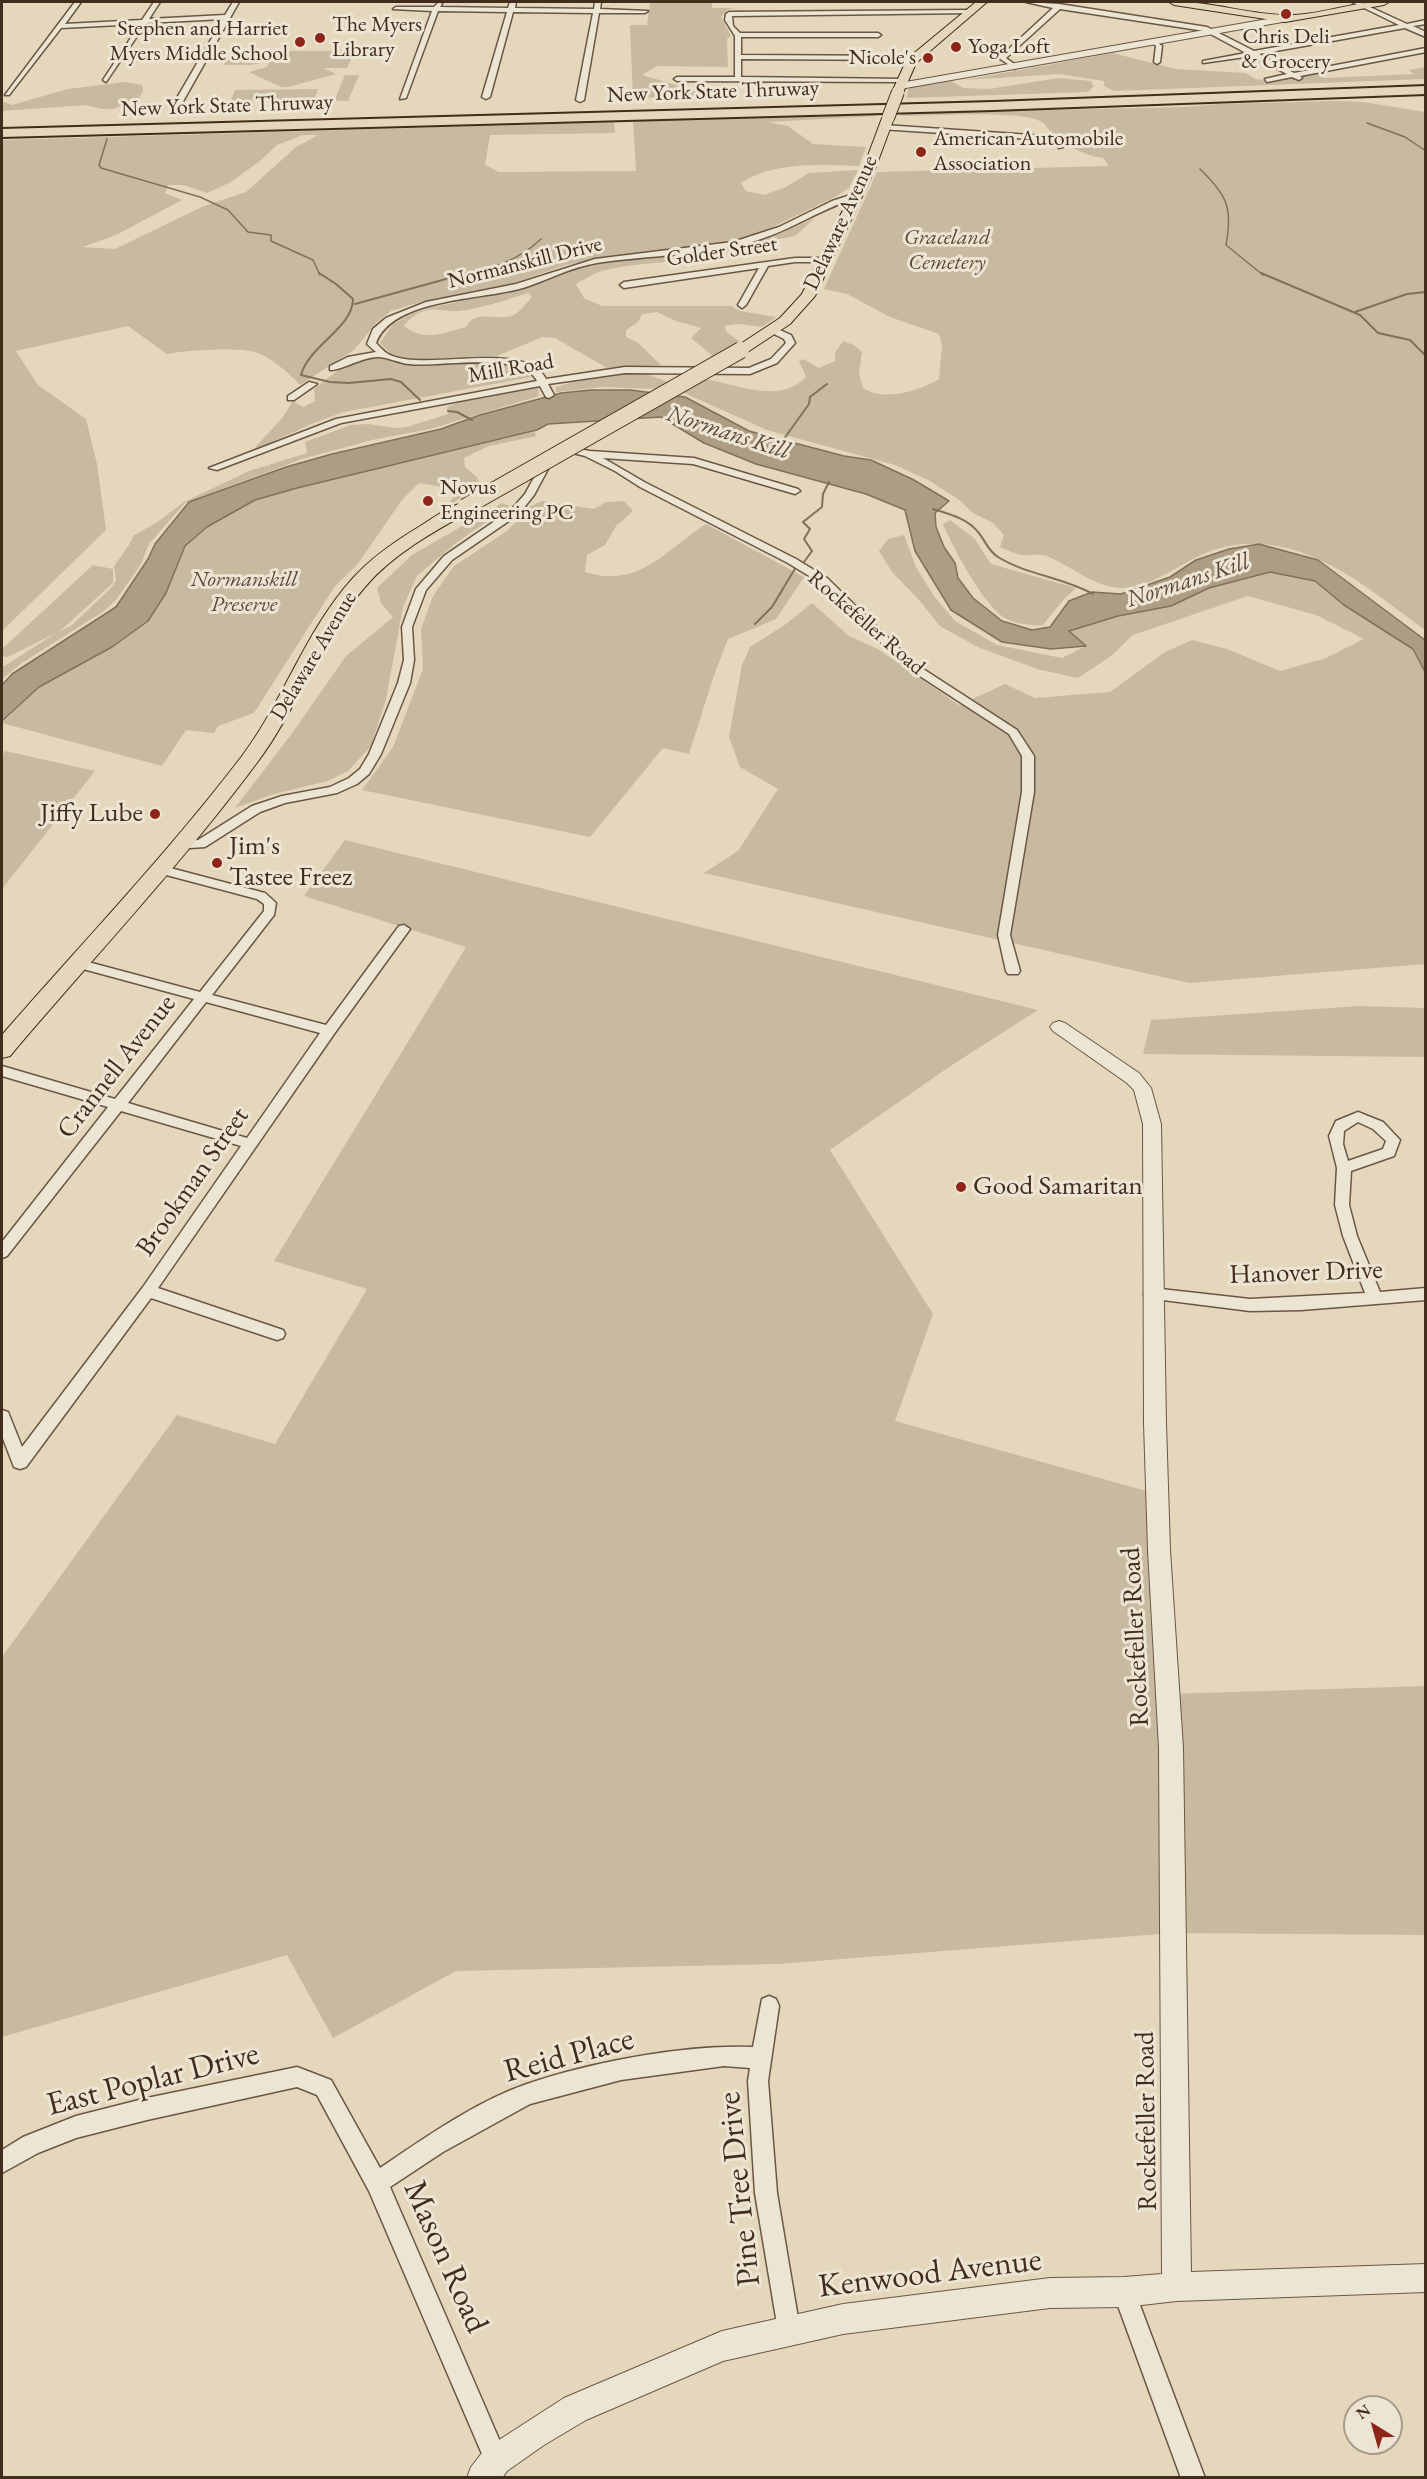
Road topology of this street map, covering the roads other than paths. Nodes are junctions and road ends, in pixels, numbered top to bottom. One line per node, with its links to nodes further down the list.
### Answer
1 (78, 2): 23 (street)
2 (157, 2): 21 (street)
3 (236, 2): 19 (street)
4 (440, 2): 14 (street)
5 (513, 2): 15 (street)
6 (598, 2): 16 (street)
7 (982, 2): 18 (main road, Delaware Avenue)
8 (1029, 2): 12 (street)
9 (1174, 2): 20 (main road)
10 (1384, 2): 11 (main road)
11 (1359, 3): 20 (main road); 25 (street)
12 (1059, 6): 26 (street); 38 (street)
13 (396, 9): 14 (street)
14 (436, 10): 15 (street); 50 (street)
15 (510, 10): 16 (street); 48 (street)
16 (596, 11): 17 (street); 51 (street)
17 (645, 11)
18 (969, 12): 27 (street); 35 (main road, Delaware Avenue)
19 (228, 17): 21 (street); 52 (street)
20 (1285, 19): 26 (street)
21 (144, 21): 23 (street); 42 (street)
22 (1425, 22): 25 (street)
23 (60, 26): 47 (street)
24 (878, 26): 28 (street)
25 (1407, 26): 29 (street); 32 (street)
26 (1212, 32): 30 (street); 32 (street)
27 (738, 35): 28 (street); 33 (street)
28 (878, 35): 34 (street)
29 (1425, 35)
30 (1155, 42): 36 (street); 38 (street)
31 (1425, 50): 39 (street)
32 (1252, 54): 37 (street); 39 (street)
33 (739, 57): 34 (street); 41 (street)
34 (881, 57): 35 (street)
35 (914, 58): 45 (main road, Delaware Avenue)
36 (1157, 62)
37 (1205, 62)
38 (1015, 67): 45 (street)
39 (1296, 77): 43 (street)
40 (677, 79): 41 (street)
41 (738, 79): 45 (street)
42 (106, 80)
43 (1267, 80)
44 (1425, 83): 55 (highway, New York State Thruway)
45 (900, 86): 54 (main road, Delaware Avenue, bridge)
46 (1425, 90): 49 (highway, New York State Thruway)
47 (7, 94)
48 (486, 97)
49 (1250, 97): 53 (highway); 56 (highway, New York State Thruway)
50 (402, 98)
51 (580, 100)
52 (178, 103)
53 (1411, 104)
54 (886, 122): 57 (street); 58 (main road, Delaware Avenue)
55 (2, 125)
56 (2, 133)
57 (1062, 147)
58 (857, 195): 59 (main road, Delaware Avenue); 64 (street, Normanskill Drive)
59 (825, 261): 60 (street, Golder Street); 63 (main road, Delaware Avenue)
60 (765, 264): 61 (street, Golder Street); 62 (street)
61 (624, 285)
62 (742, 305)
63 (773, 330): 66 (street, Mill Road); 73 (main road, Delaware Avenue, bridge)
64 (380, 354): 65 (street); 66 (street)
65 (333, 368)
66 (546, 382): 68 (street); 71 (street, Mill Road)
67 (312, 384): 69 (street)
68 (549, 395)
69 (291, 398)
70 (588, 454): 72 (street); 73 (street, Rockefeller Road); 77 (street, Rockefeller Road)
71 (214, 468)
72 (795, 490)
73 (179, 846): 74 (main road, Delaware Avenue)
74 (159, 869): 76 (main road, Delaware Avenue); 78 (street, Crannell Avenue)
75 (404, 929): 80 (street, Brookman Street)
76 (77, 963): 78 (street); 81 (main road, Delaware Avenue)
77 (1013, 970)
78 (203, 998): 80 (street); 83 (street, Crannell Avenue)
79 (1059, 1027): 88 (street, Rockefeller Road)
80 (329, 1031): 84 (street, Brookman Street)
81 (2, 1050)
82 (2, 1071): 83 (street)
83 (118, 1105): 84 (street); 86 (street, Crannell Avenue)
84 (251, 1144): 87 (street, Brookman Street)
85 (1344, 1167): 90 (street)
86 (2, 1252)
87 (148, 1291): 91 (street); 92 (street, Brookman Street)
88 (1152, 1294): 90 (street, Hanover Drive); 99 (street, Rockefeller Road)
89 (1425, 1294): 90 (street, Hanover Drive)
90 (1374, 1297)
91 (277, 1334)
92 (2, 1417)
93 (769, 2006): 94 (street, Pine Tree Drive)
94 (762, 2058): 97 (street, Reid Place); 101 (street, Pine Tree Drive)
95 (324, 2087): 96 (street, East Poplar Drive); 97 (street, Mason Road)
96 (2, 2162)
97 (377, 2183): 102 (street, Mason Road)
98 (1425, 2278): 99 (street, Kenwood Avenue)
99 (1177, 2287): 100 (street, Kenwood Avenue)
100 (1124, 2292): 101 (street, Kenwood Avenue); 103 (street)
101 (789, 2330): 102 (street, Kenwood Avenue)
102 (489, 2469)
103 (1193, 2478)

